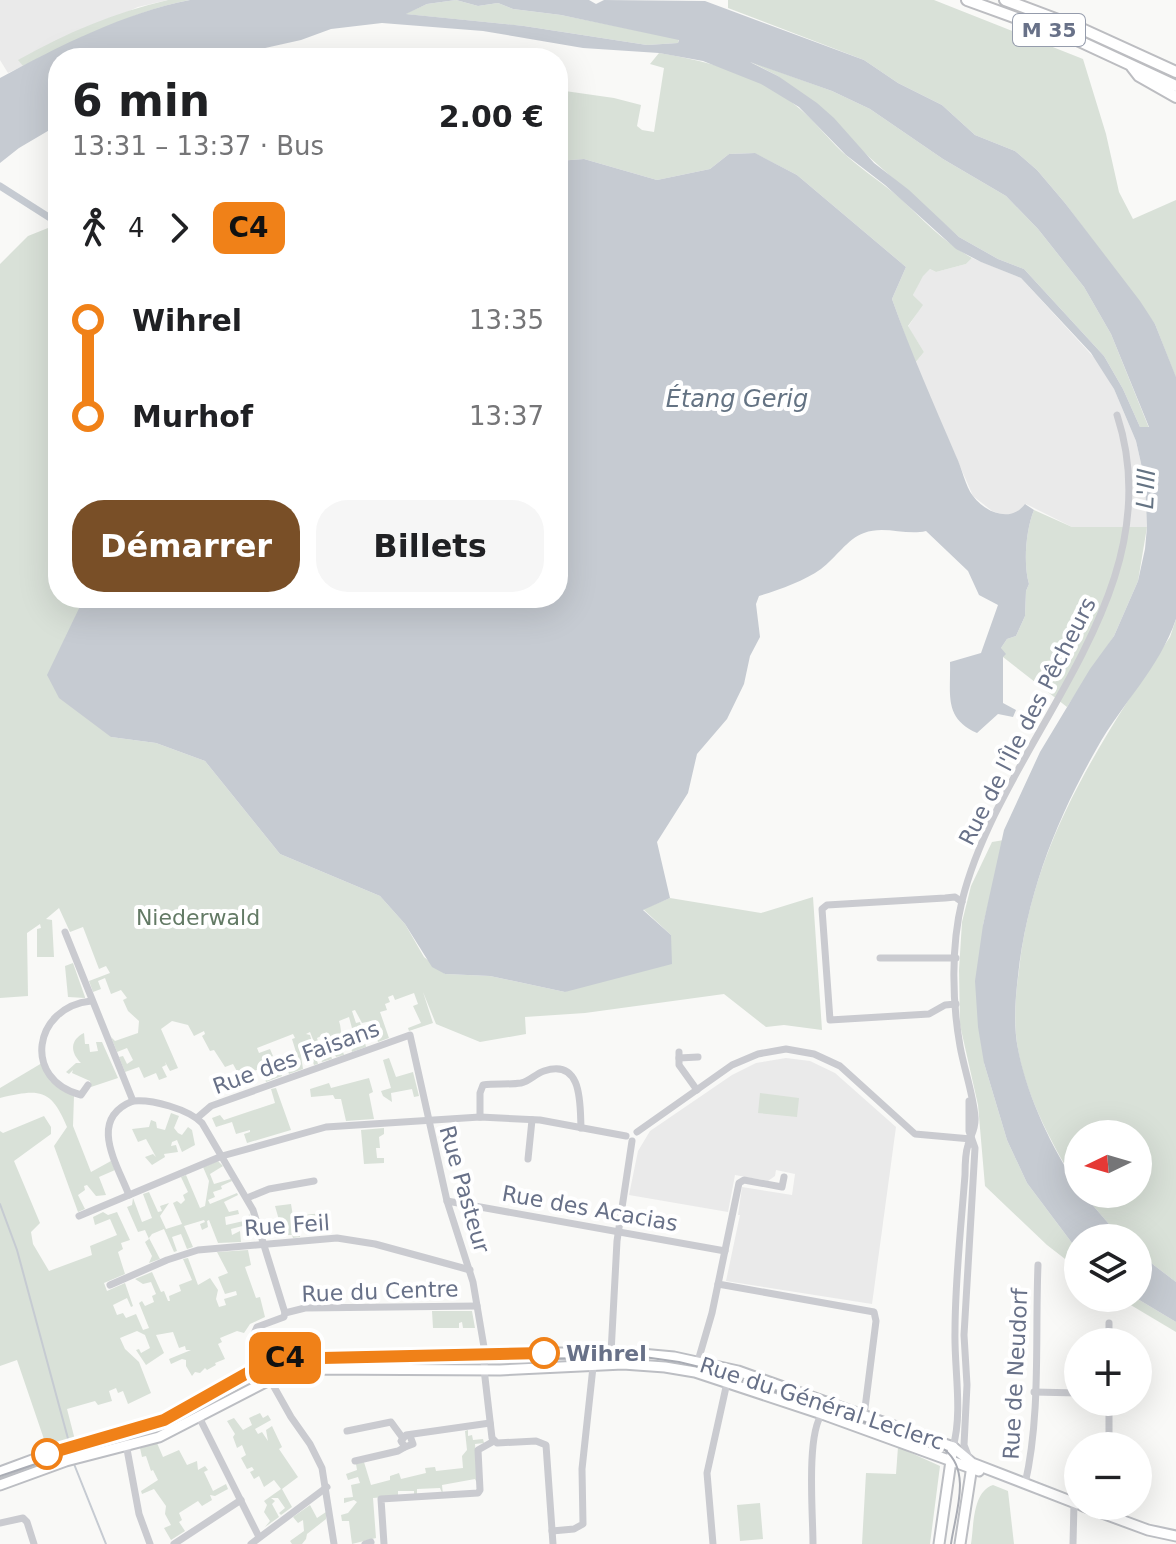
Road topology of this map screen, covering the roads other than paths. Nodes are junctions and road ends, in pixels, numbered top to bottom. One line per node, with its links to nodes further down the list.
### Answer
1 (967, 0): 3 (highway, M 35)
2 (1005, 0): 5 (highway, M 35)
3 (1129, 64): 7 (highway, M 35); 8 (highway)
4 (1176, 65): 5 (highway)
5 (1164, 66): 6 (highway, M 35)
6 (1176, 72)
7 (1176, 86)
8 (1176, 97)
9 (1117, 415): 10 (street, Rue de l'Île des Pêcheurs)
10 (962, 902): 13 (street, Rue de l'Île des Pêcheurs); 15 (street)
11 (65, 932): 14 (street)
12 (880, 958): 13 (street)
13 (956, 958): 15 (street, Rue de l'Île des Pêcheurs)
14 (91, 1001): 18 (street); 20 (street)
15 (956, 1004): 27 (street, Rue de l'Île des Pêcheurs)
16 (410, 1035): 22 (street, Rue des Faisans); 23 (street, Rue Pasteur)
17 (698, 1057): 19 (street)
18 (88, 1085)
19 (697, 1090): 26 (street); 27 (street)
20 (133, 1101): 22 (street); 32 (street)
21 (480, 1117): 23 (street); 24 (street); 25 (street)
22 (197, 1118): 28 (street)
23 (427, 1120): 28 (street); 34 (street, Rue Pasteur)
24 (532, 1120): 25 (street); 29 (street)
25 (581, 1128): 26 (street)
26 (629, 1138): 36 (street)
27 (971, 1139): 37 (street, Rue de l'Île des Pêcheurs); 38 (street, Rue de l'Île des Pêcheurs)
28 (222, 1156): 32 (street); 33 (street)
29 (528, 1159)
30 (784, 1177): 40 (street)
31 (314, 1181): 33 (street)
32 (129, 1195): 35 (street)
33 (247, 1198): 39 (street)
34 (447, 1201): 36 (street, Rue des Acacias); 42 (street, Rue Pasteur)
35 (79, 1216)
36 (619, 1230): 40 (street, Rue des Acacias); 52 (street)
37 (960, 1234): 38 (street); 47 (street, Rue de l'Île des Pêcheurs)
38 (970, 1237): 48 (street, Rue de l'Île des Pêcheurs)
39 (265, 1245): 42 (street, Rue Feil); 44 (street, Rue Feil); 46 (street)
40 (725, 1251): 43 (street)
41 (1038, 1265): 60 (street, Rue de Neudorf)
42 (470, 1270): 45 (street, Rue Pasteur)
43 (718, 1284): 53 (street); 63 (street)
44 (110, 1285)
45 (477, 1306): 46 (street, Rue du Centre); 51 (street, Rue Pasteur)
46 (285, 1313): 54 (street)
47 (955, 1322): 48 (street); 66 (street, Rue de l'Île des Pêcheurs)
48 (964, 1323): 73 (street, Rue de l'Île des Pêcheurs)
49 (1109, 1323): 50 (street)
50 (1109, 1328)
51 (485, 1353): 52 (main road, Rue du Général Leclerc); 54 (main road, Rue du Général Leclerc); 56 (street, Rue Pasteur)
52 (611, 1353): 53 (main road, Rue du Général Leclerc)
53 (698, 1361): 57 (main road, Rue du Général Leclerc)
54 (262, 1365): 58 (street); 68 (main road, Rue du Général Leclerc)
55 (593, 1367): 56 (main road, Rue du Général Leclerc); 59 (main road, Rue du Général Leclerc); 90 (street)
56 (484, 1369): 58 (main road, Rue du Général Leclerc); 65 (street, Rue Pasteur)
57 (730, 1369): 59 (street); 63 (main road, Rue du Général Leclerc)
58 (269, 1378): 64 (main road, Rue du Général Leclerc); 84 (street)
59 (726, 1382): 62 (main road, Rue du Général Leclerc); 100 (street)
60 (1034, 1392): 61 (street); 82 (street, Rue de Neudorf)
61 (1064, 1393)
62 (822, 1414): 73 (main road, Rue du Général Leclerc); 101 (street)
63 (864, 1416): 71 (main road, Rue du Général Leclerc)
64 (199, 1417): 72 (main road, Rue du Général Leclerc); 86 (street)
65 (490, 1423): 69 (street); 70 (street, Rue Pasteur)
66 (956, 1424): 71 (street); 73 (street, Rue de l'Île des Pêcheurs)
67 (347, 1431): 69 (street)
68 (124, 1433): 72 (street); 74 (main road, Rue du Général Leclerc)
69 (406, 1436): 75 (street)
70 (494, 1441): 90 (street); 98 (street)
71 (937, 1441): 73 (main road, Rue du Général Leclerc)
72 (128, 1446): 79 (main road, Rue du Général Leclerc); 94 (street)
73 (954, 1455): 76 (main road, Rue du Général Leclerc); 76 (street, Rue de l'Île des Pêcheurs); 102 (main road)
74 (28, 1460): 77 (main road, Rue du Général Leclerc); 79 (main road)
75 (355, 1461)
76 (970, 1466): 78 (main road, Rue du Général Leclerc); 80 (main road, Rue du Général Leclerc); 81 (main road)
77 (0, 1472)
78 (984, 1472): 80 (main road, Rue du Général Leclerc); 81 (main road)
79 (34, 1475): 83 (main road, Rue du Général Leclerc)
80 (1005, 1477): 82 (main road, Rue du Général Leclerc)
81 (970, 1482): 103 (main road)
82 (1025, 1484): 85 (main road, Rue du Général Leclerc)
83 (0, 1485)
84 (327, 1487): 92 (street); 97 (street)
85 (1064, 1499)
86 (241, 1500): 92 (street); 95 (street)
87 (1076, 1520): 104 (street)
88 (1127, 1520): 91 (main road, Rue du Général Leclerc)
89 (0, 1523): 93 (street)
90 (552, 1531): 99 (street)
91 (1176, 1536)
92 (259, 1537): 96 (street)
93 (34, 1544)
94 (150, 1544)
95 (174, 1544)
96 (251, 1544)
97 (334, 1544)
98 (384, 1544)
99 (553, 1544)
100 (713, 1544)
101 (813, 1544)
102 (939, 1544)
103 (960, 1544)
104 (1073, 1544)

